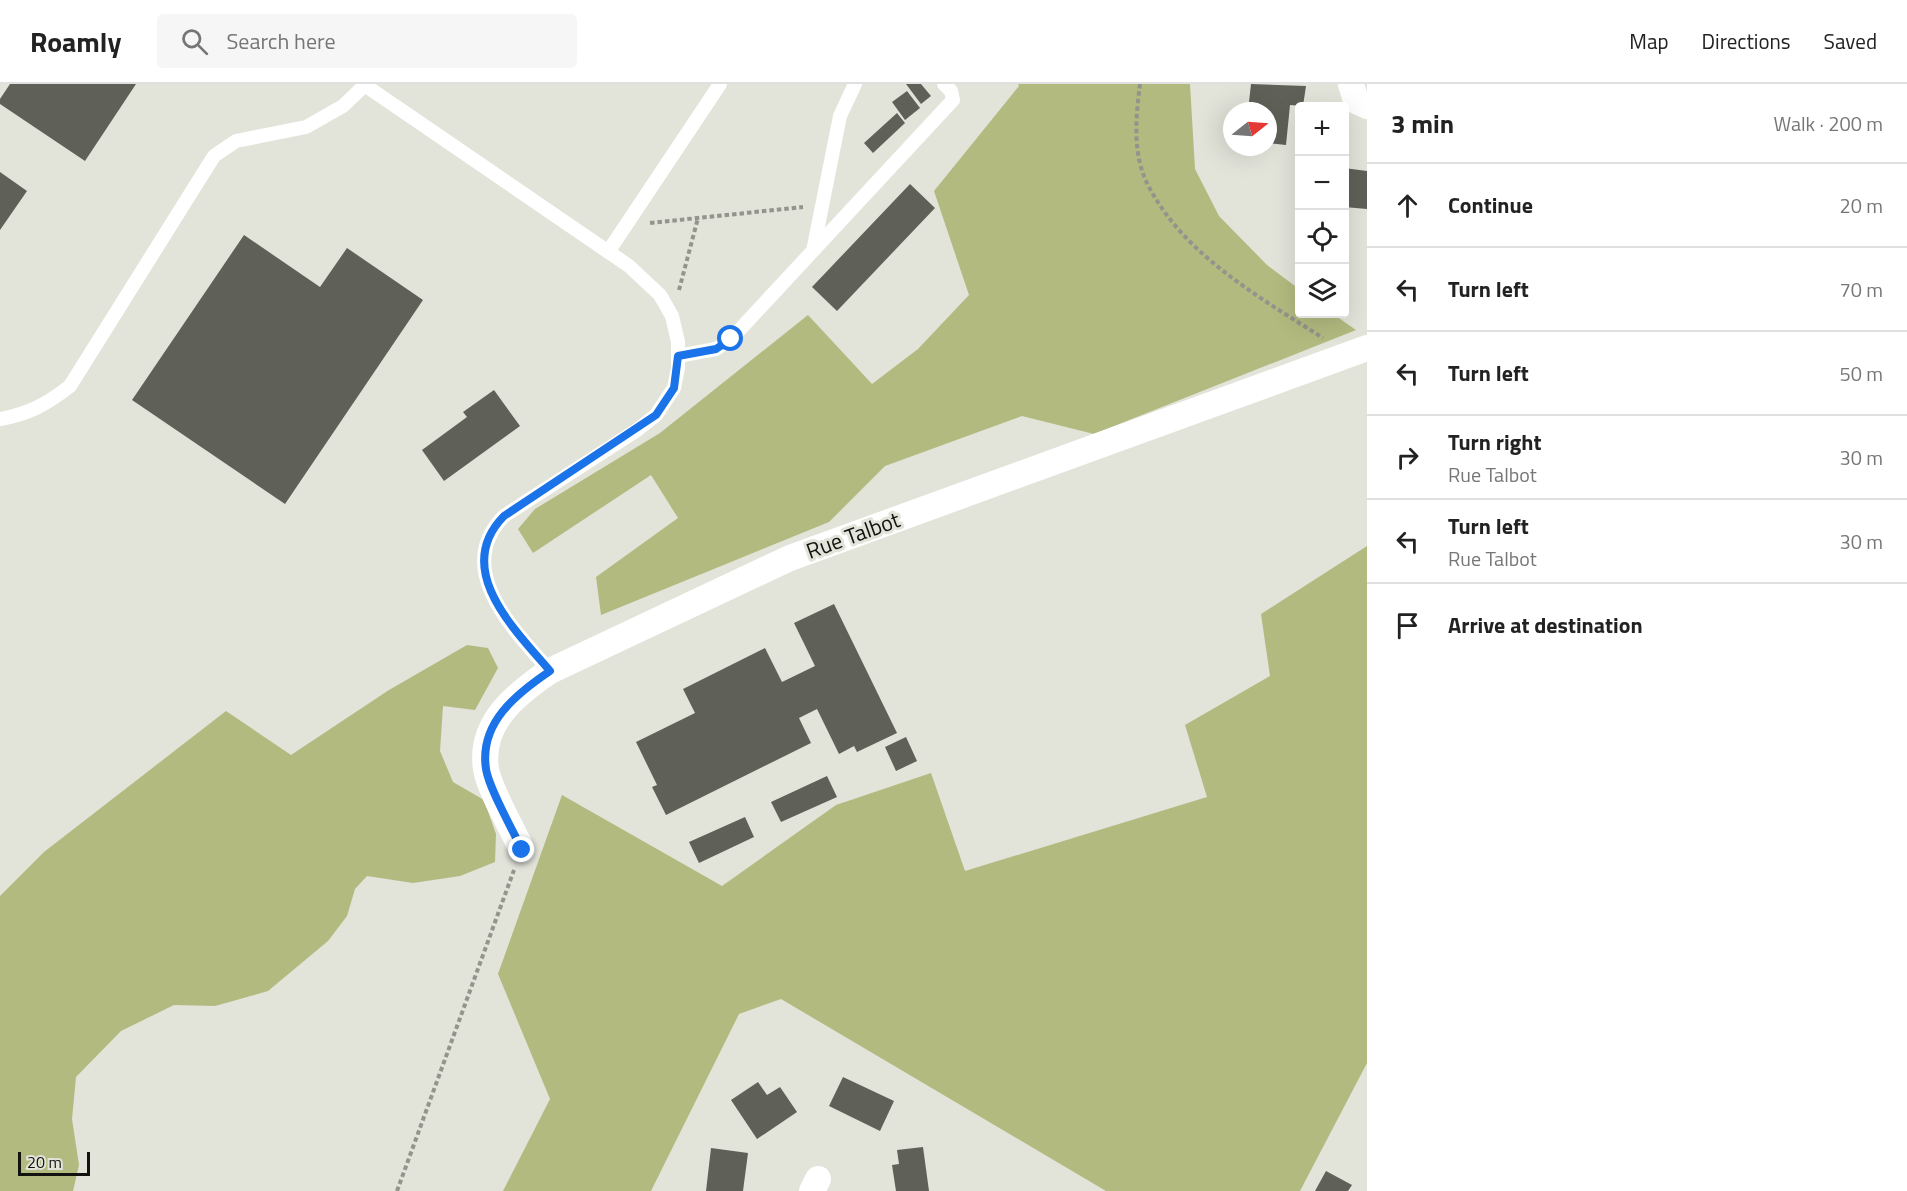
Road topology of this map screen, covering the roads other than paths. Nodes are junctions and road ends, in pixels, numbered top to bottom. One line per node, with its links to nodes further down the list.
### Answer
1 (720, 84): 8 (lane)
2 (855, 84): 7 (lane)
3 (944, 84): 7 (lane)
4 (1351, 84): 6 (street)
5 (366, 85): 8 (lane); 11 (lane)
6 (1367, 106)
7 (813, 251): 10 (lane)
8 (608, 252): 10 (lane)
9 (1357, 351): 12 (street, Rue Talbot)
10 (678, 356): 12 (lane)
11 (0, 420)
12 (550, 671): 13 (street, Rue Talbot)
13 (522, 850)

